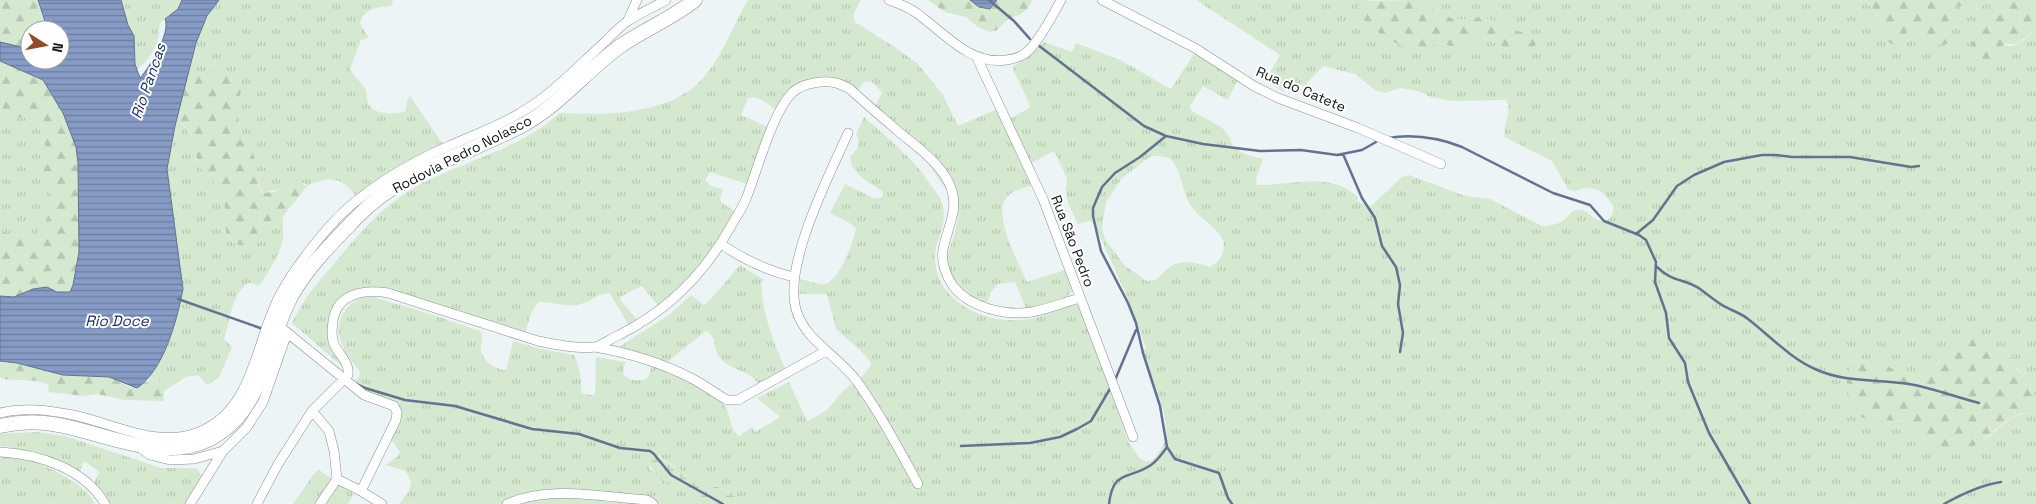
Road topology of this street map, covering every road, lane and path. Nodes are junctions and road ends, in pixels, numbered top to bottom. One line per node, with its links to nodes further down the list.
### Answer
1 (637, 0): 9 (street)
2 (666, 0): 9 (street)
3 (695, 0): 8 (highway, Rodovia Pedro Nolasco)
4 (702, 0): 8 (street)
5 (889, 0): 10 (street)
6 (1062, 0): 10 (street)
7 (1102, 0): 12 (street, Rua do Catete)
8 (682, 10): 16 (highway, Rodovia Pedro Nolasco)
9 (628, 21): 21 (street)
10 (977, 58): 15 (street, Rua São Pedro)
11 (848, 133): 14 (street)
12 (1441, 164)
13 (721, 244): 14 (street); 15 (street); 17 (street)
14 (793, 277): 18 (street)
15 (1080, 298): 23 (street, Rua São Pedro)
16 (283, 330): 19 (street); 24 (highway, Rodovia Pedro Nolasco); 25 (street)
17 (595, 347): 18 (street); 19 (street)
18 (826, 351): 30 (street)
19 (345, 379): 20 (street); 31 (street)
20 (312, 411): 29 (street); 34 (street)
21 (0, 413)
22 (0, 426): 24 (highway, Rodovia Pedro Nolasco)
23 (1133, 437)
24 (134, 444): 27 (street)
25 (223, 451): 27 (street); 28 (street)
26 (0, 452): 32 (street)
27 (194, 459): 28 (street)
28 (205, 479): 33 (street)
29 (337, 479): 31 (street); 35 (street)
30 (918, 484)
31 (361, 491): 36 (street)
32 (105, 504)
33 (190, 504)
34 (257, 504)
35 (320, 504)
36 (382, 504)
37 (507, 504): 38 (street)
38 (654, 504)

